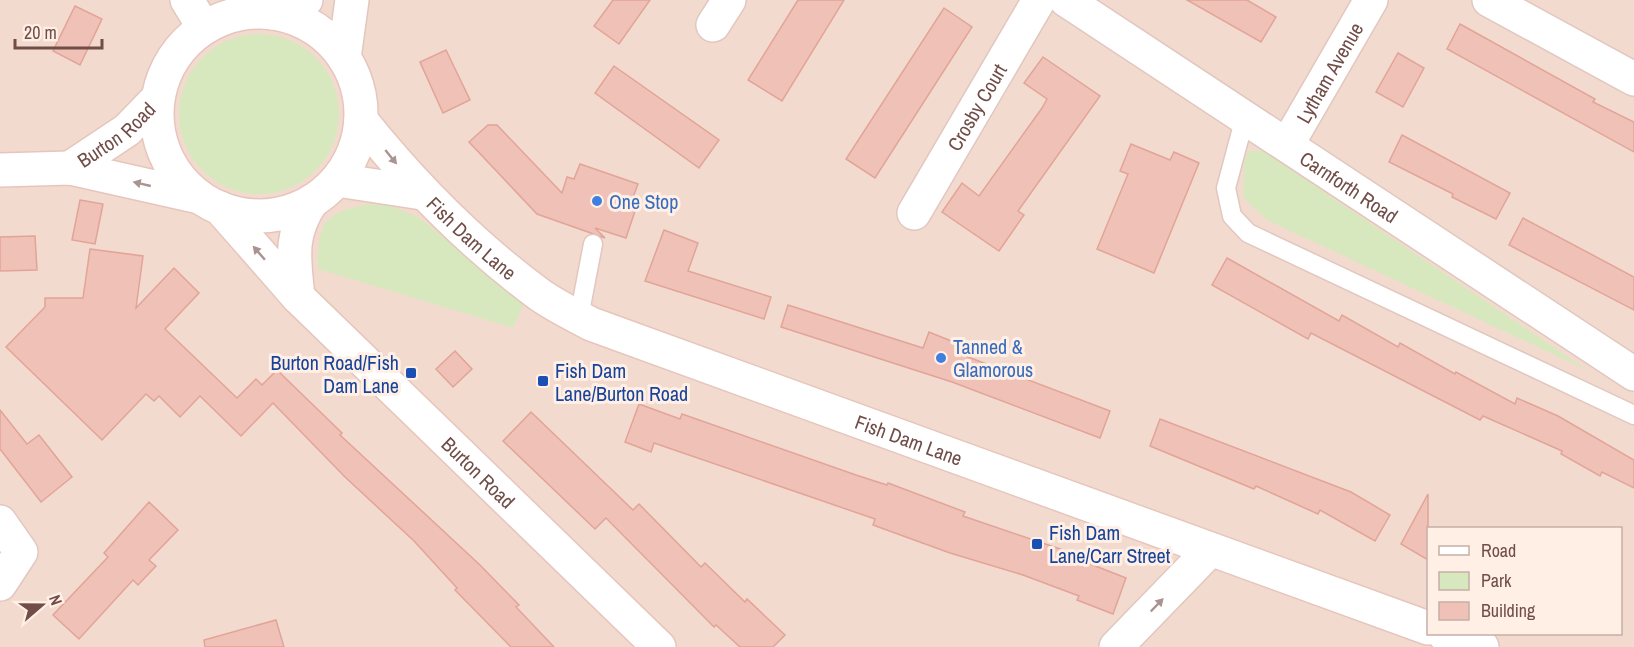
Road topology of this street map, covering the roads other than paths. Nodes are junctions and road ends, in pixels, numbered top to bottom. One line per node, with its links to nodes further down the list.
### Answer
1 (187, 0): 9 (street)
2 (306, 0): 8 (street)
3 (352, 0): 10 (street)
4 (1039, 0): 22 (street, Crosby Court)
5 (1065, 0): 13 (street, Carnforth Road)
6 (1371, 0): 15 (street, Lytham Avenue)
7 (1489, 0): 11 (street)
8 (273, 13): 9 (street); 10 (street)
9 (204, 28): 12 (street)
10 (344, 58): 14 (street)
11 (1634, 79)
12 (158, 98): 16 (street, Burton Road); 21 (street)
13 (1245, 117): 15 (street, Carnforth Road); 27 (lane)
14 (361, 120): 18 (street); 19 (street, Fish Dam Lane, one-way to 19)
15 (1287, 145): 26 (street, Carnforth Road)
16 (70, 168): 17 (street, Burton Road); 21 (street, Burton Road, one-way to 16)
17 (0, 170)
18 (337, 180): 19 (street, Fish Dam Lane); 20 (street)
19 (422, 193): 25 (street, Fish Dam Lane)
20 (312, 201): 21 (street); 24 (street)
21 (210, 202): 24 (street, Burton Road, one-way to 21)
22 (914, 213)
23 (593, 244): 25 (lane)
24 (298, 297): 33 (street, Burton Road)
25 (579, 317): 29 (street, Fish Dam Lane)
26 (1634, 374)
27 (1634, 415)
28 (0, 522): 30 (street)
29 (1210, 550): 31 (street, Fish Dam Lane); 34 (street, one-way to 29)
30 (0, 584)
31 (1427, 628)
32 (1449, 635): 35 (street)
33 (659, 647)
34 (1116, 647)
35 (1482, 647)

